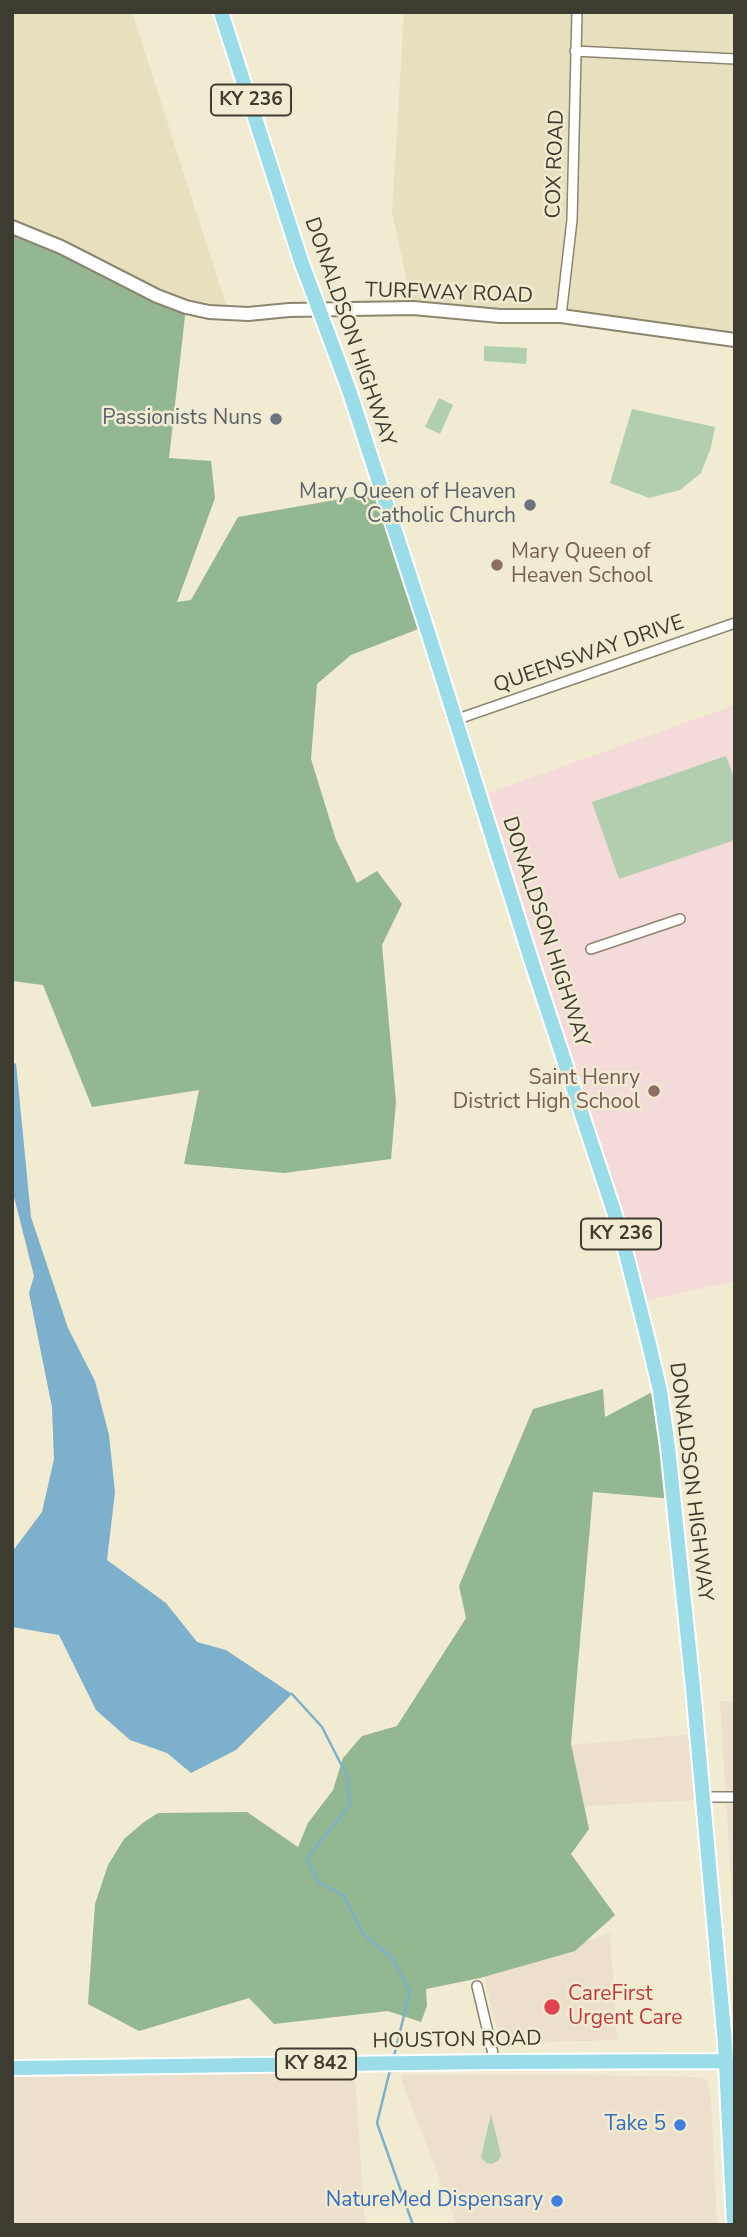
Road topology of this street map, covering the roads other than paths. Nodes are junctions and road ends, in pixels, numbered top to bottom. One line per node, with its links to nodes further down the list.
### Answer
1 (221, 12): 6 (main road, DONALDSON HIGHWAY / KY 236)
2 (577, 12): 3 (street, COX ROAD)
3 (575, 51): 4 (street); 7 (street, COX ROAD)
4 (735, 59)
5 (12, 226): 6 (main road, TURFWAY ROAD)
6 (319, 310): 7 (main road, TURFWAY ROAD); 10 (main road, DONALDSON HIGHWAY / KY 236)
7 (561, 316): 8 (main road, TURFWAY ROAD)
8 (735, 340)
9 (735, 623): 10 (street, QUEENSWAY DRIVE)
10 (455, 720): 13 (main road, DONALDSON HIGHWAY / KY 236)
11 (680, 919): 12 (street)
12 (591, 949)
13 (702, 1797): 14 (street); 16 (main road, DONALDSON HIGHWAY / KY 236)
14 (735, 1797)
15 (477, 1986): 17 (street)
16 (730, 2061): 17 (main road, HOUSTON ROAD / KY 842); 19 (main road, DONALDSON HIGHWAY / KY 236)
17 (495, 2062): 18 (main road, HOUSTON ROAD / KY 842)
18 (12, 2068)
19 (734, 2225)

